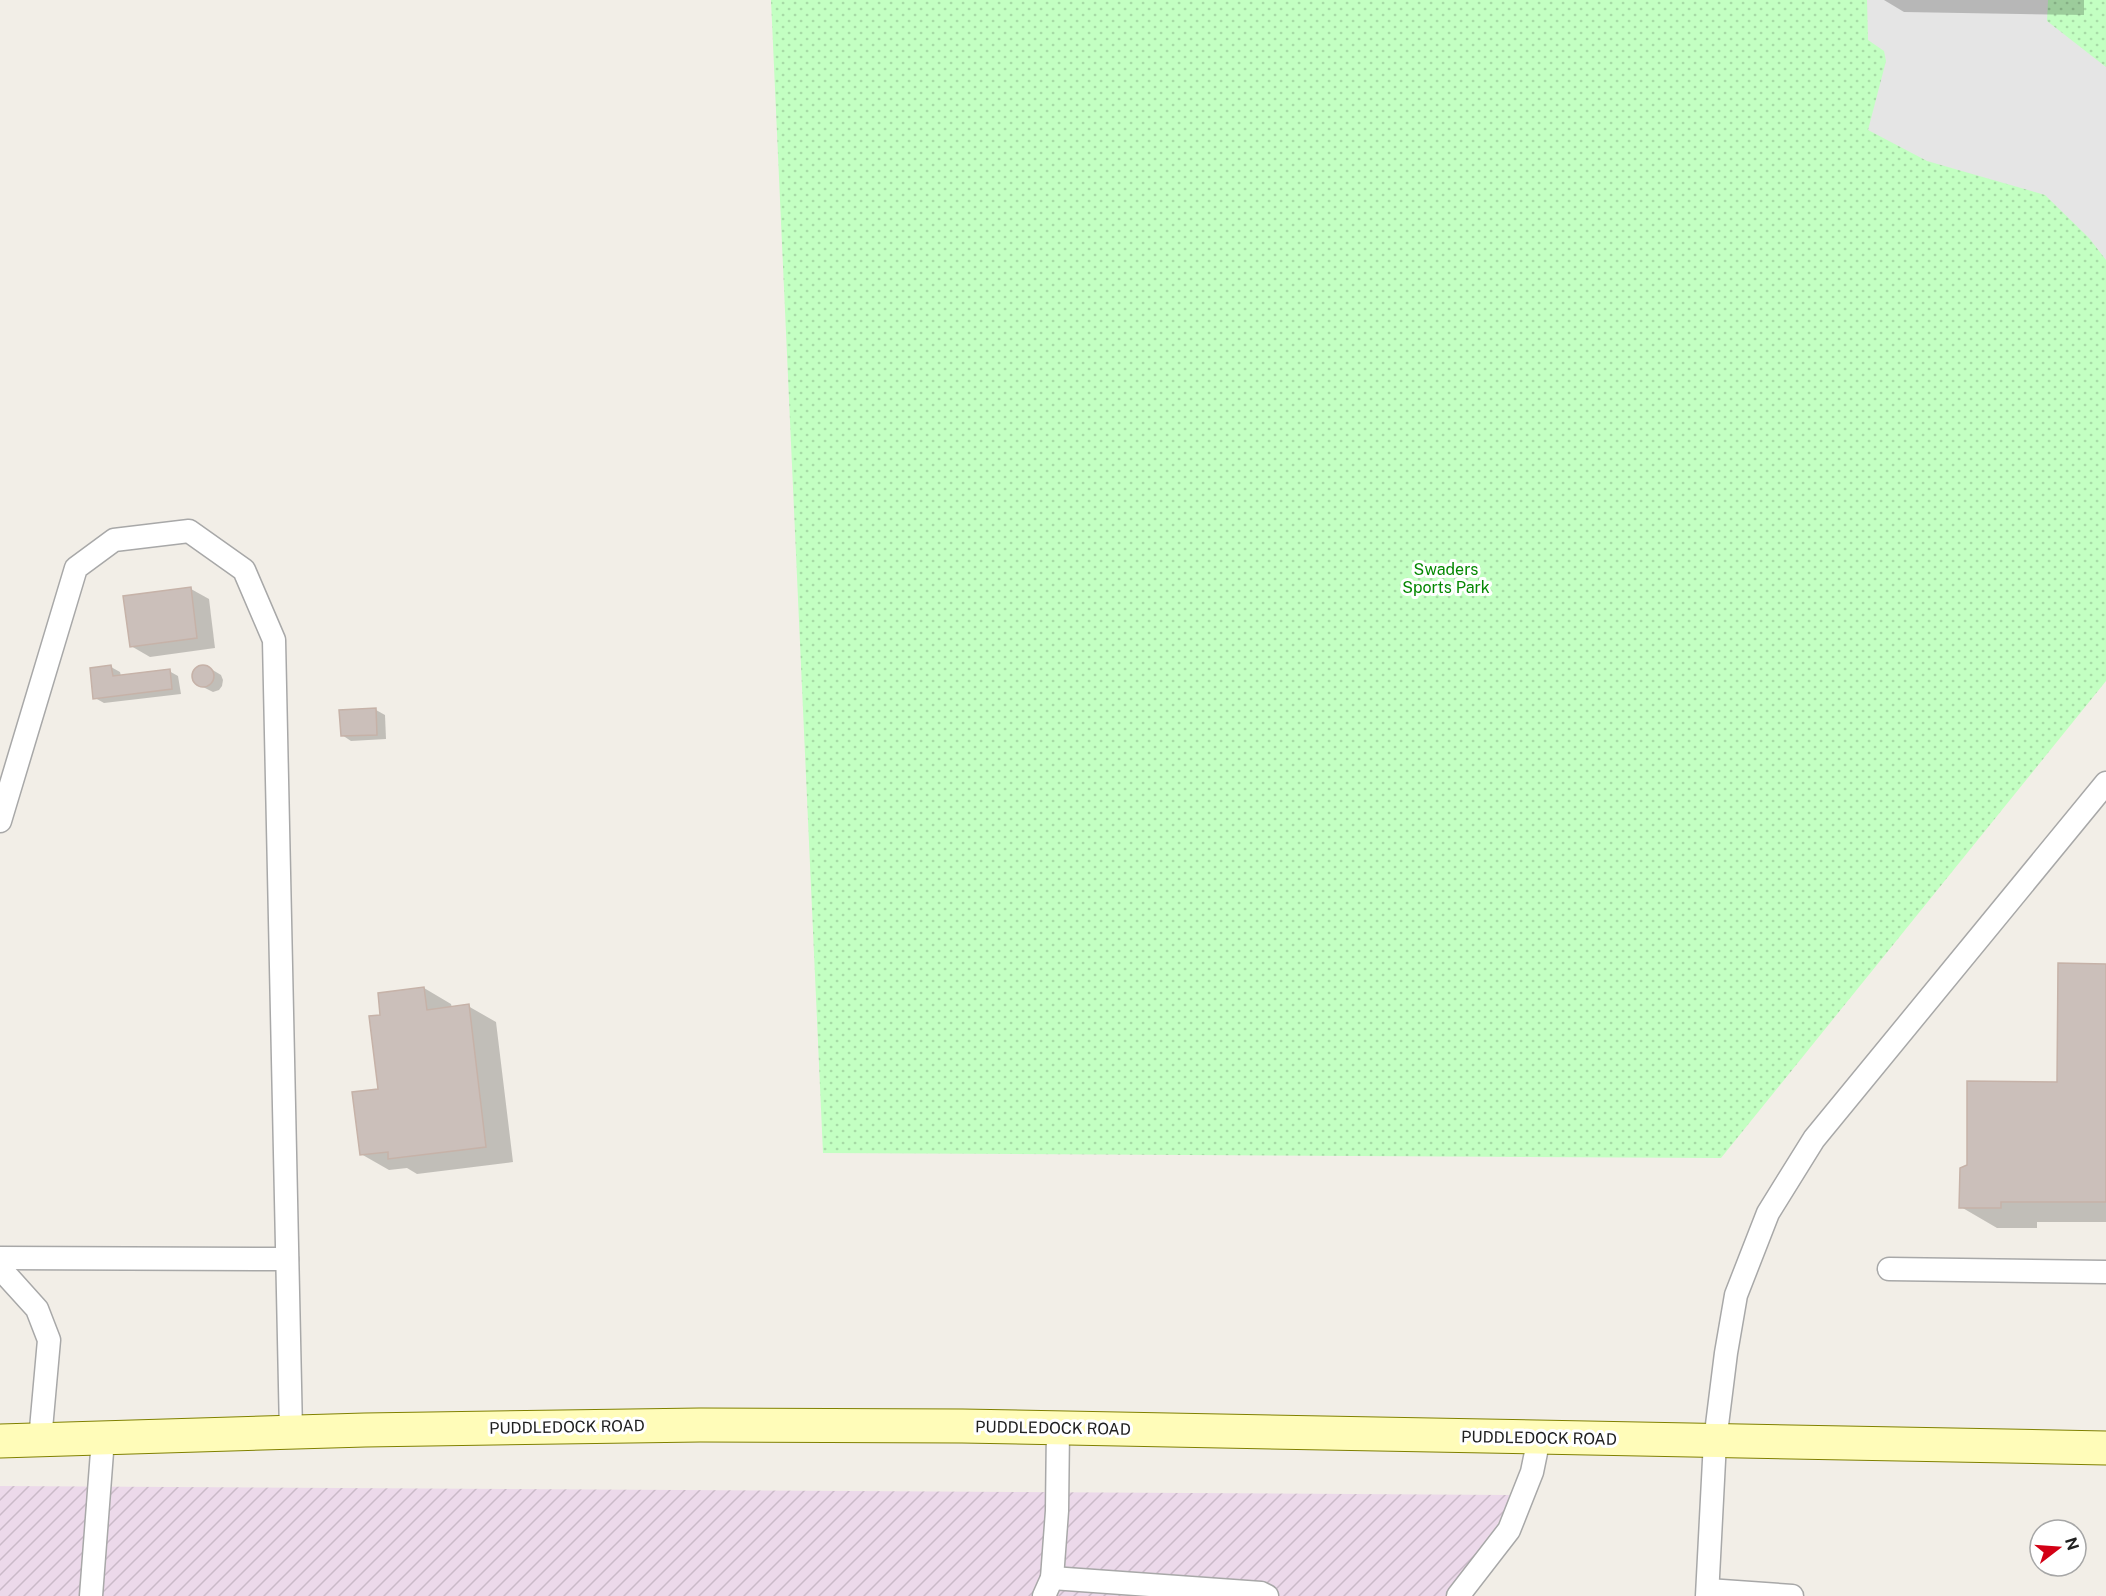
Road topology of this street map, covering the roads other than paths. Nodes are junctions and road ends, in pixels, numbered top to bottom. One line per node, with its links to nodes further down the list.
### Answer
1 (2106, 783): 14 (lane)
2 (0, 821): 4 (lane)
3 (0, 1258): 4 (lane)
4 (287, 1259): 9 (lane)
5 (0, 1268): 12 (lane)
6 (1889, 1269): 7 (lane)
7 (2106, 1272)
8 (1058, 1428): 9 (main road, PUDDLEDOCK ROAD); 10 (main road, PUDDLEDOCK ROAD); 16 (lane)
9 (291, 1432): 11 (main road, PUDDLEDOCK ROAD)
10 (1539, 1438): 14 (main road, PUDDLEDOCK ROAD); 20 (lane)
11 (103, 1439): 12 (main road, PUDDLEDOCK ROAD); 18 (lane)
12 (40, 1440): 13 (main road, PUDDLEDOCK ROAD)
13 (0, 1441)
14 (1715, 1441): 15 (main road, PUDDLEDOCK ROAD); 17 (lane)
15 (2106, 1448)
16 (1048, 1587): 19 (lane)
17 (1707, 1593): 21 (lane)
18 (91, 1596)
19 (1267, 1596)
20 (1458, 1596)
21 (1792, 1596)

